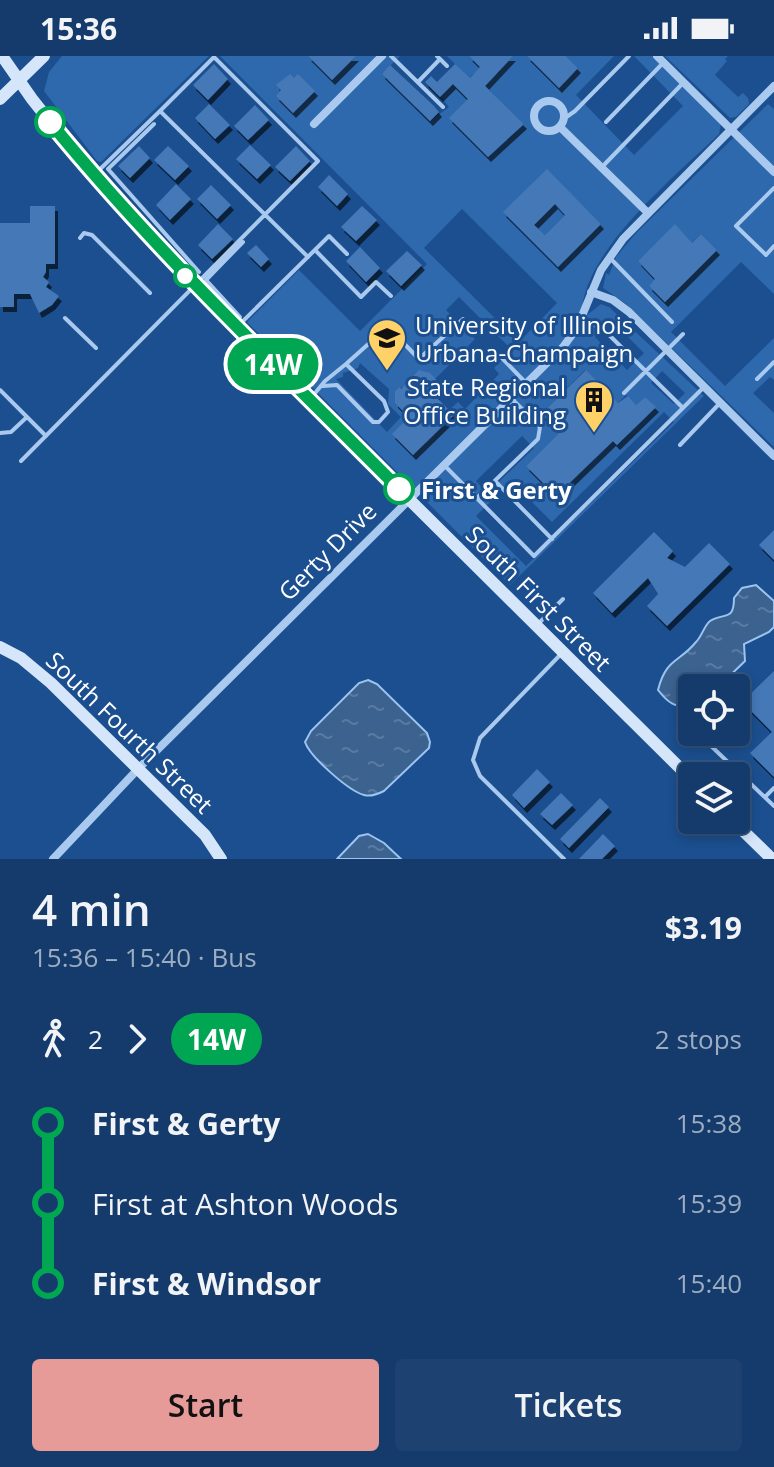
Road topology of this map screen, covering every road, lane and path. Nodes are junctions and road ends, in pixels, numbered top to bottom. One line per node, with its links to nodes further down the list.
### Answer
1 (2, 56): 9 (street, South First Street)
2 (44, 56): 9 (street)
3 (382, 56): 19 (street)
4 (391, 56): 10 (lane)
5 (629, 56): 16 (lane)
6 (439, 58): 8 (lane); 10 (lane)
7 (660, 59): 11 (street); 17 (lane)
8 (447, 66)
9 (19, 81): 13 (street); 24 (street, South First Street)
10 (418, 82): 14 (lane)
11 (684, 83): 21 (street); 22 (lane)
12 (774, 86): 21 (street, Gerty Drive)
13 (0, 99)
14 (443, 107)
15 (160, 111): 24 (lane); 27 (lane); 27 (lane)
16 (565, 118): 20 (street); 20 (street)
17 (606, 122)
18 (154, 124): 35 (lane)
19 (314, 124)
20 (560, 127): 22 (street)
21 (731, 129): 23 (street); 26 (street, Gerty Drive)
22 (602, 168): 26 (street)
23 (774, 172)
24 (93, 176): 36 (street, South First Street)
25 (774, 188): 30 (lane)
26 (647, 212): 34 (street, Gerty Drive)
27 (265, 215): 33 (lane); 36 (lane)
28 (80, 238): 38 (lane)
29 (243, 242): 43 (lane)
30 (774, 246)
31 (315, 250): 32 (lane); 33 (lane); 39 (lane)
32 (347, 254)
33 (308, 257): 43 (lane)
34 (608, 257): 37 (street, Gerty Drive); 44 (lane)
35 (199, 272)
36 (194, 286): 43 (street, South First Street); 64 (lane)
37 (591, 292): 42 (street, Gerty Drive); 47 (street)
38 (150, 293)
39 (391, 296)
40 (65, 318): 46 (lane)
41 (463, 319): 50 (lane)
42 (581, 319): 51 (lane); 53 (street, Gerty Drive)
43 (238, 322): 59 (street, South First Street)
44 (672, 322)
45 (683, 334): 47 (lane)
46 (96, 348)
47 (667, 350): 51 (lane); 55 (street)
48 (500, 356): 53 (lane)
49 (774, 362): 52 (lane)
50 (346, 364): 54 (lane); 54 (lane)
51 (646, 371): 57 (lane); 61 (lane)
52 (757, 379)
53 (526, 383): 58 (street, Gerty Drive)
54 (323, 386): 59 (lane)
55 (704, 387): 60 (street); 61 (lane)
56 (0, 390): 62 (lane)
57 (624, 393)
58 (510, 398): 68 (street, Gerty Drive); 69 (lane)
59 (310, 399): 71 (street, South First Street)
60 (720, 403): 65 (lane); 66 (street)
61 (683, 408): 72 (lane)
62 (27, 417): 63 (lane); 64 (lane)
63 (0, 433)
64 (46, 436): 67 (lane)
65 (680, 445)
66 (774, 456)
67 (21, 461)
68 (443, 464): 70 (lane); 71 (street, Gerty Drive)
69 (495, 481): 70 (lane); 72 (lane)
70 (477, 498): 72 (lane)
71 (408, 499): 74 (street, South First Street); 79 (street, Gerty Drive)
72 (552, 539)
73 (563, 599): 74 (lane)
74 (537, 626): 76 (street, South First Street)
75 (0, 647): 79 (street, South Fourth Street)
76 (563, 652): 78 (street, South First Street); 86 (lane)
77 (711, 746): 81 (lane)
78 (678, 766)
79 (138, 769): 84 (street, Gerty Drive); 85 (street, South Fourth Street)
80 (774, 788): 81 (lane)
81 (765, 797): 82 (lane)
82 (774, 806)
83 (746, 834): 87 (street)
84 (53, 859)
85 (221, 859)
86 (564, 859)
87 (772, 859)

